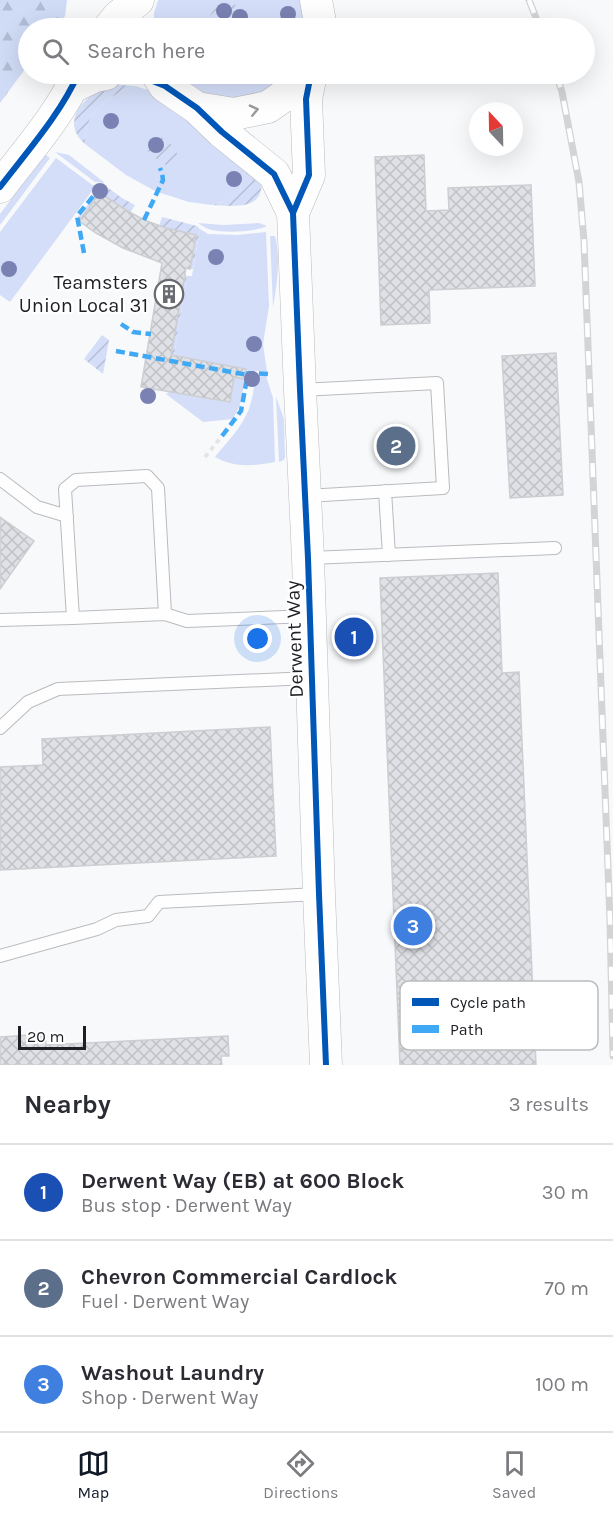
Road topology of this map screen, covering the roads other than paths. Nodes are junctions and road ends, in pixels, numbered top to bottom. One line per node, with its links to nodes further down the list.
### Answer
1 (138, 0): 4 (street)
2 (142, 0): 5 (street)
3 (316, 0): 6 (street)
4 (117, 18)
5 (140, 18)
6 (319, 18)
7 (72, 84): 12 (street)
8 (166, 84): 11 (street, Derwent Way)
9 (298, 84): 11 (street, one-way to 9)
10 (309, 84): 13 (street, Derwent Way)
11 (197, 108): 13 (street, Derwent Way)
12 (0, 187)
13 (293, 213): 14 (street, Derwent Way)
14 (300, 390): 16 (lane); 17 (street, Derwent Way)
15 (0, 479): 18 (lane)
16 (385, 491): 17 (lane); 20 (lane)
17 (304, 496): 21 (street, Derwent Way)
18 (67, 516): 22 (lane); 24 (lane)
19 (555, 548): 20 (lane)
20 (389, 555): 21 (lane)
21 (308, 558): 23 (street, Derwent Way)
22 (165, 614): 23 (lane); 24 (lane)
23 (310, 616): 26 (street, Derwent Way)
24 (73, 618): 25 (lane)
25 (0, 620)
26 (311, 678): 27 (lane); 28 (street, Derwent Way)
27 (0, 728)
28 (319, 894): 29 (lane); 30 (street, Derwent Way)
29 (0, 956)
30 (326, 1065)

